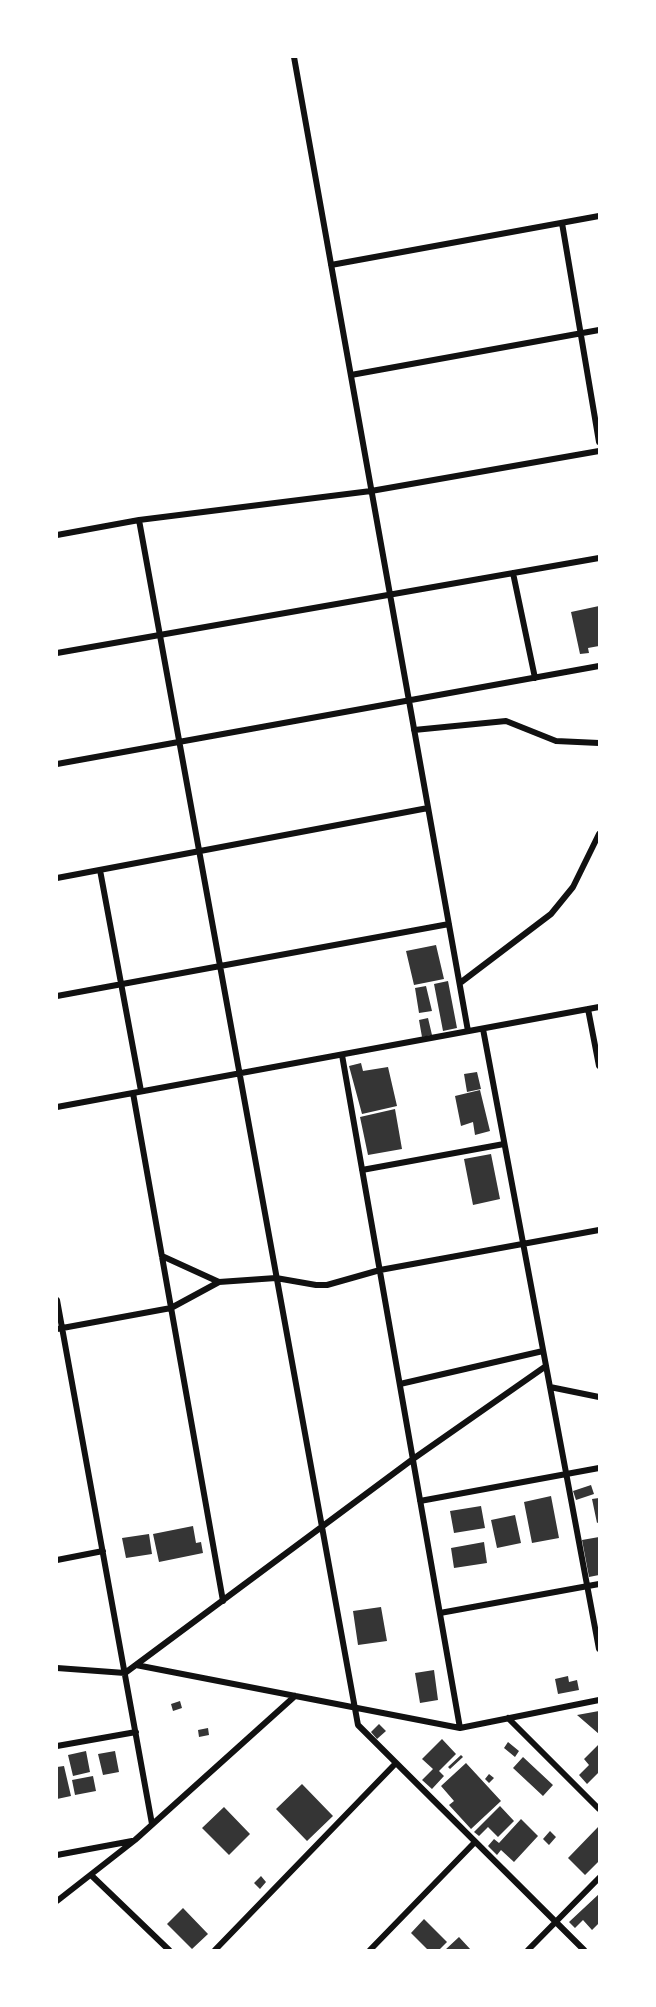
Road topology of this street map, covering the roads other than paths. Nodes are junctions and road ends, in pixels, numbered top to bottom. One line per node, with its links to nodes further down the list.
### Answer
1 (294, 57): 4 (street)
2 (599, 216): 3 (street)
3 (562, 223): 4 (street); 6 (street)
4 (331, 265): 7 (street)
5 (599, 330): 6 (street)
6 (581, 334): 7 (street); 8 (street)
7 (351, 375): 10 (street)
8 (599, 442)
9 (599, 451): 10 (street)
10 (371, 490): 11 (street); 15 (street)
11 (139, 520): 12 (street); 16 (street)
12 (57, 535)
13 (599, 558): 14 (street)
14 (513, 573): 15 (street); 19 (street)
15 (390, 594): 16 (street); 20 (street)
16 (160, 635): 17 (street); 22 (street)
17 (57, 653)
18 (599, 666): 19 (street)
19 (535, 678): 20 (street)
20 (409, 700): 21 (street); 22 (street)
21 (414, 730): 23 (street); 25 (street)
22 (179, 742): 24 (street); 27 (street)
23 (599, 743)
24 (57, 764)
25 (428, 808): 27 (street); 30 (street)
26 (599, 834): 33 (street)
27 (199, 851): 28 (street); 31 (street)
28 (100, 870): 29 (street); 32 (street)
29 (57, 878)
30 (449, 924): 31 (street); 33 (street)
31 (220, 966): 32 (street); 41 (street)
32 (121, 984): 34 (street); 42 (street)
33 (460, 984): 38 (street)
34 (57, 996)
35 (599, 1007): 36 (street)
36 (588, 1009): 37 (street); 40 (street)
37 (483, 1029): 38 (street); 45 (street)
38 (468, 1031): 39 (street)
39 (342, 1055): 41 (street); 46 (street)
40 (599, 1066)
41 (240, 1073): 42 (street); 51 (street)
42 (141, 1092): 43 (street)
43 (133, 1093): 44 (street); 49 (street)
44 (57, 1107)
45 (504, 1144): 46 (street); 48 (street)
46 (362, 1170): 50 (street)
47 (599, 1230): 48 (street)
48 (523, 1244): 50 (street); 56 (street)
49 (162, 1256): 52 (street); 54 (street)
50 (380, 1270): 51 (street); 58 (street)
51 (276, 1278): 52 (street); 65 (street)
52 (219, 1282): 54 (street)
53 (57, 1300): 55 (street)
54 (171, 1308): 55 (street); 70 (street)
55 (60, 1328): 66 (street)
56 (543, 1351): 57 (street); 58 (street)
57 (546, 1366): 59 (street); 61 (street)
58 (400, 1384): 61 (street)
59 (550, 1387): 60 (street); 63 (street)
60 (599, 1397)
61 (413, 1459): 64 (street); 65 (street)
62 (599, 1468): 63 (street)
63 (566, 1474): 64 (street); 69 (street)
64 (420, 1501): 71 (street)
65 (322, 1527): 70 (street); 78 (street)
66 (103, 1551): 67 (street); 75 (street)
67 (57, 1560)
68 (599, 1584): 69 (street)
69 (587, 1586): 71 (street); 72 (street)
70 (223, 1601): 73 (street)
71 (440, 1613): 80 (street)
72 (599, 1649)
73 (136, 1665): 75 (street); 76 (street)
74 (57, 1668): 75 (street)
75 (125, 1673): 81 (street)
76 (295, 1696): 78 (street); 85 (street)
77 (599, 1700): 79 (street)
78 (355, 1707): 80 (street); 83 (street)
79 (508, 1718): 80 (street); 84 (street)
80 (460, 1728)
81 (136, 1732): 82 (street); 85 (street)
82 (57, 1746)
83 (396, 1763): 87 (street); 94 (street)
84 (599, 1809)
85 (152, 1824): 86 (street)
86 (135, 1840): 88 (street); 89 (street)
87 (475, 1842): 92 (street); 95 (street)
88 (57, 1856)
89 (91, 1875): 91 (street); 93 (street)
90 (599, 1878): 92 (street)
91 (57, 1901)
92 (556, 1922): 96 (street); 97 (street)
93 (169, 1950)
94 (215, 1950)
95 (370, 1950)
96 (528, 1950)
97 (584, 1950)

